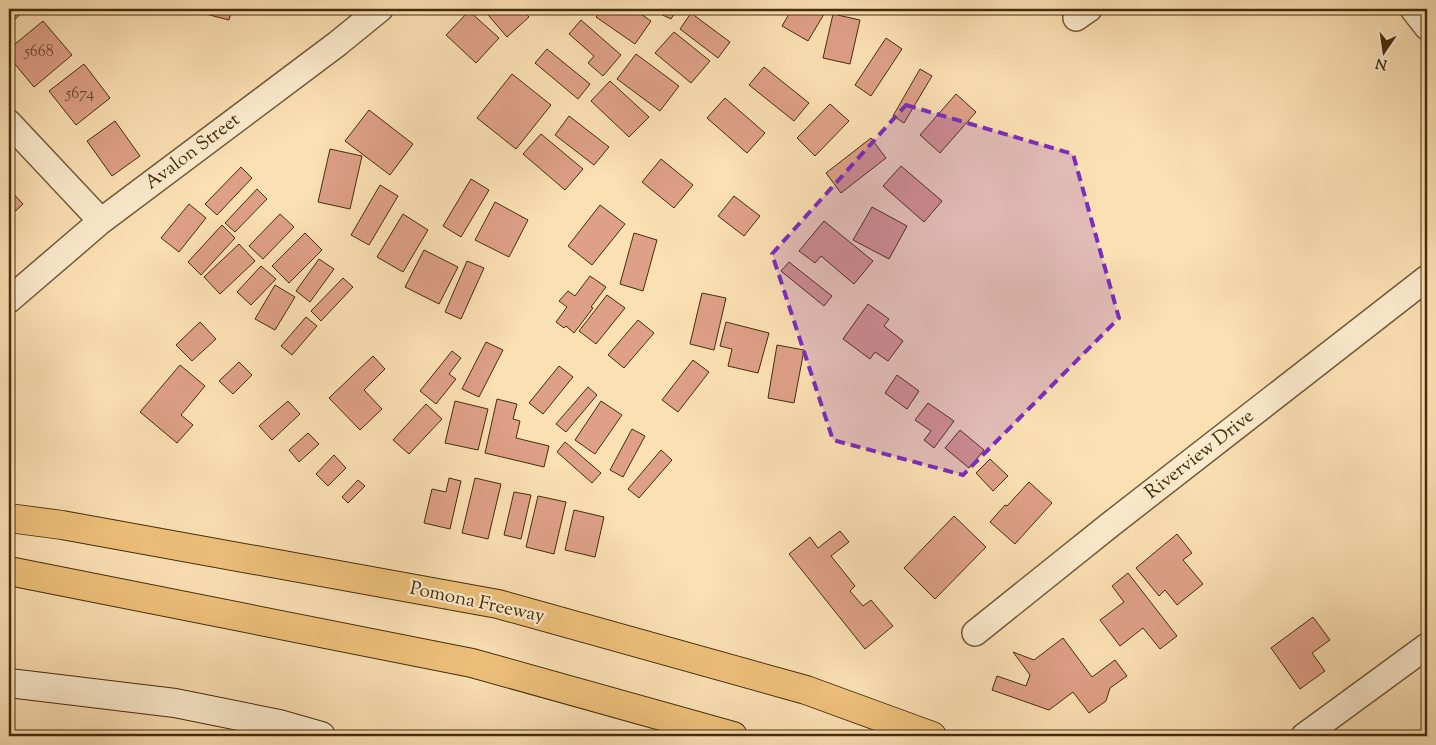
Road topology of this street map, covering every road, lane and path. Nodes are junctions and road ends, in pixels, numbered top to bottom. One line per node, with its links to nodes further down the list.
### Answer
1 (380, 9): 5 (street, Avalon Street)
2 (1413, 9): 3 (street)
3 (1427, 27)
4 (9, 123): 5 (street)
5 (101, 221): 7 (street, Avalon Street)
6 (1427, 278): 12 (street, Riverview Drive)
7 (9, 300)
8 (9, 506): 10 (highway)
9 (9, 518): 10 (highway, Pomona Freeway)
10 (62, 525): 17 (highway, Pomona Freeway)
11 (9, 570): 16 (highway)
12 (975, 632)
13 (1427, 646): 18 (street)
14 (9, 683): 15 (street)
15 (321, 736)
16 (733, 736)
17 (932, 736)
18 (1304, 736)

